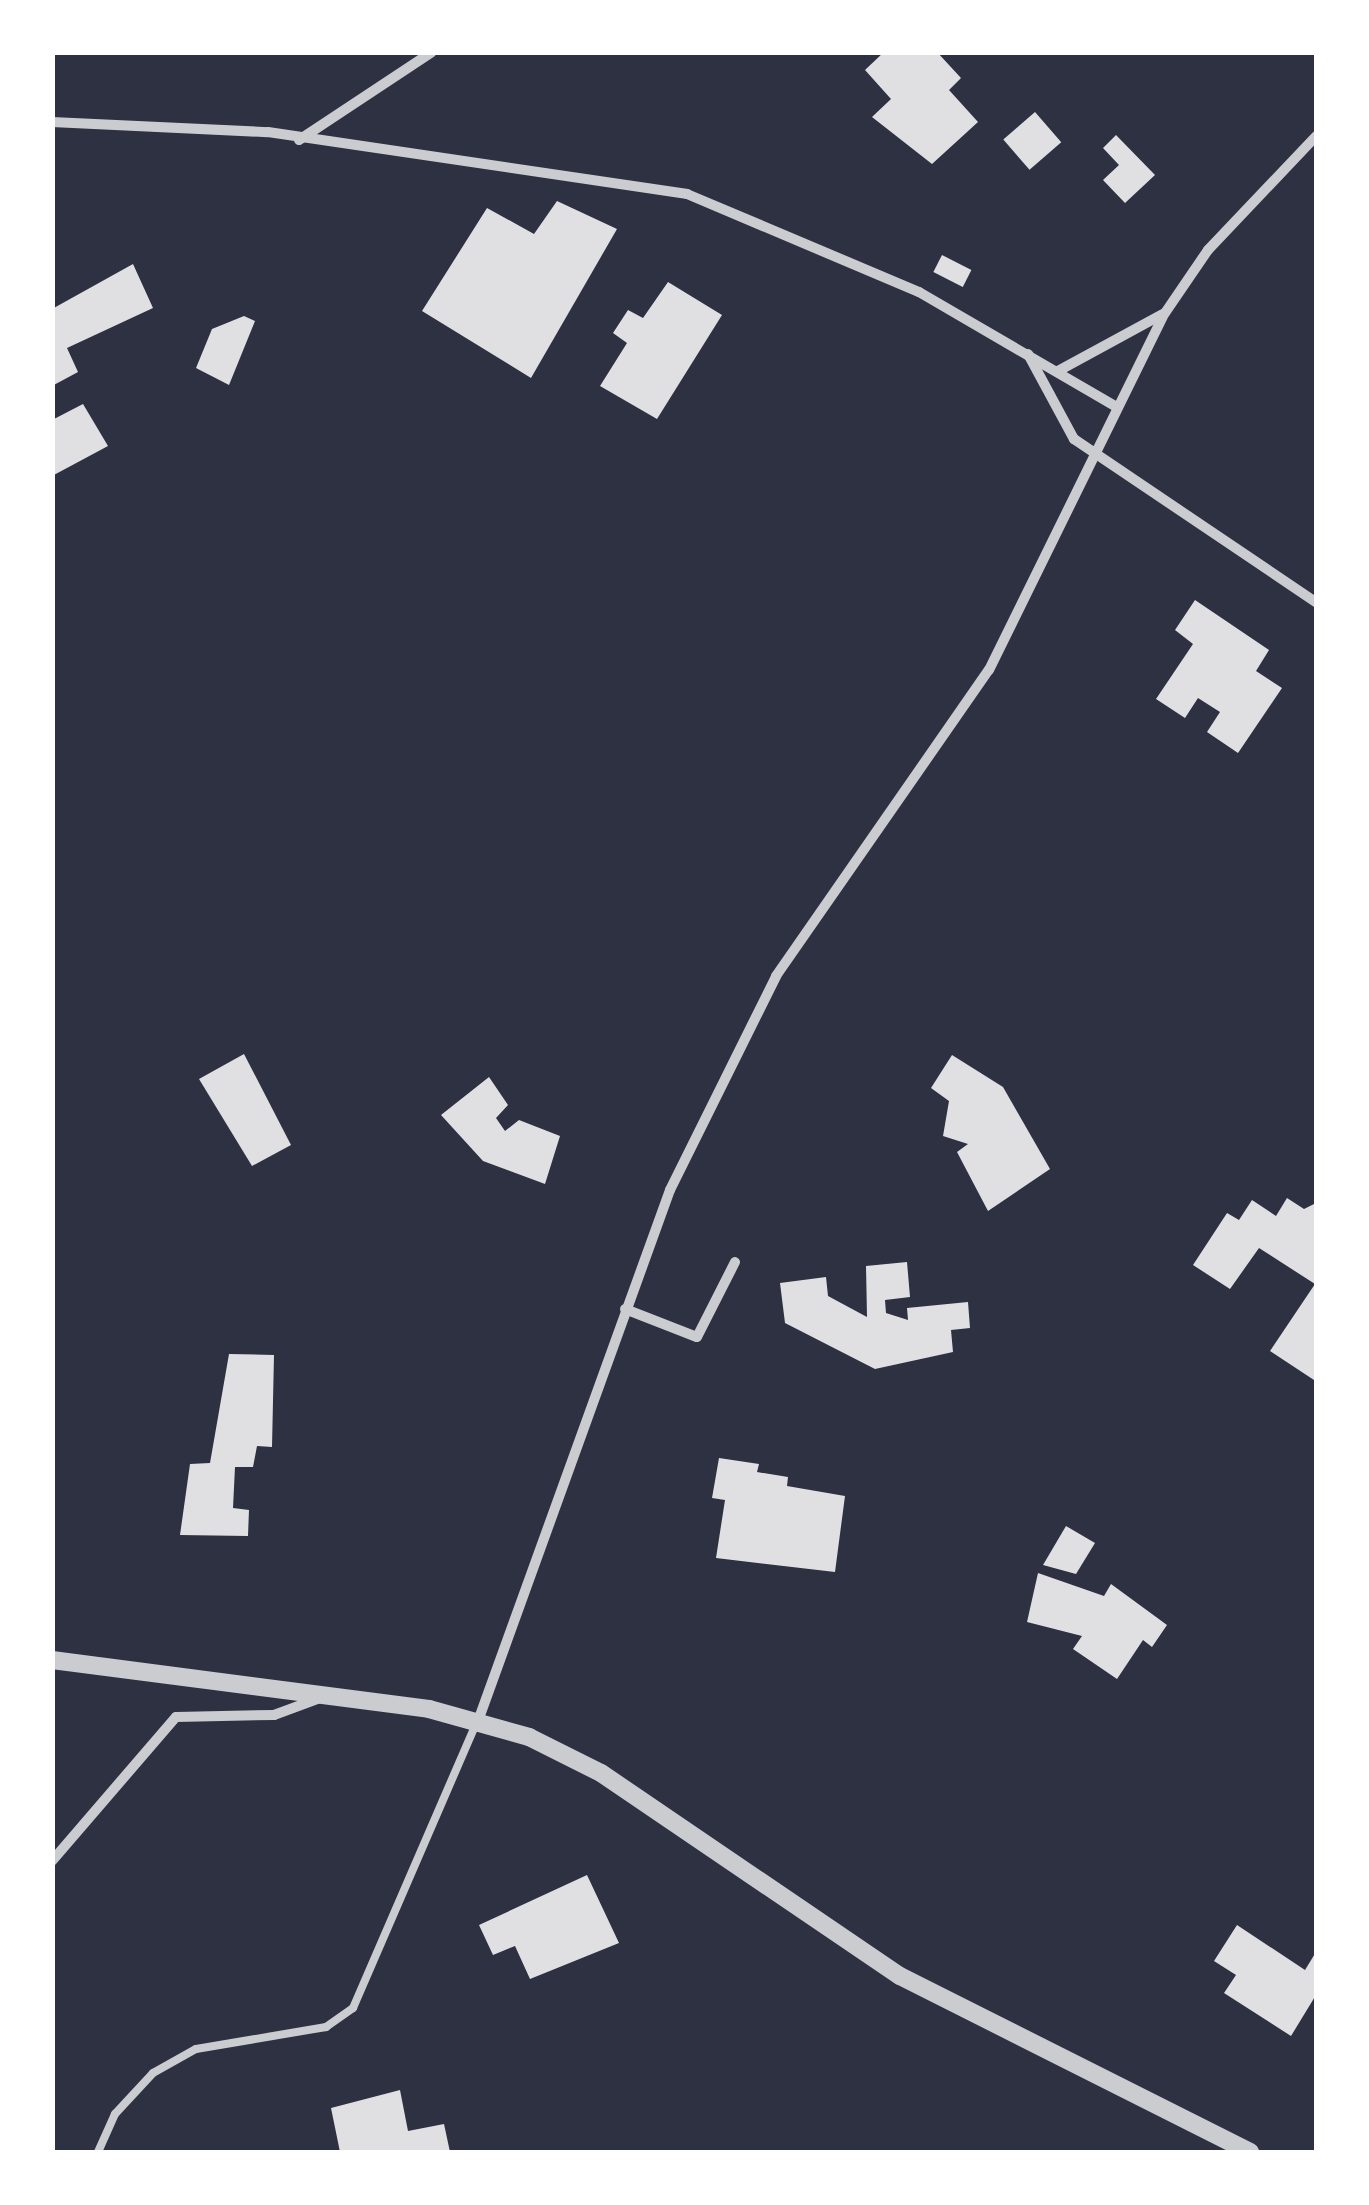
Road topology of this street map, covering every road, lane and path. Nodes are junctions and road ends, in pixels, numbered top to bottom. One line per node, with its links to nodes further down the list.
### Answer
1 (432, 52): 4 (street)
2 (52, 122): 4 (street)
3 (1316, 136): 5 (street)
4 (299, 140): 6 (street)
5 (1165, 313): 7 (street); 8 (street)
6 (1028, 353): 7 (street); 9 (street)
7 (1058, 370): 8 (street)
8 (1116, 406): 9 (street)
9 (1096, 456): 10 (street); 12 (street)
10 (1316, 602)
11 (736, 1262): 12 (street)
12 (626, 1309): 15 (street)
13 (52, 1660): 14 (street)
14 (321, 1697): 15 (street); 16 (street)
15 (478, 1721): 17 (lane); 18 (street)
16 (52, 1861)
17 (98, 2152)
18 (1250, 2152)

